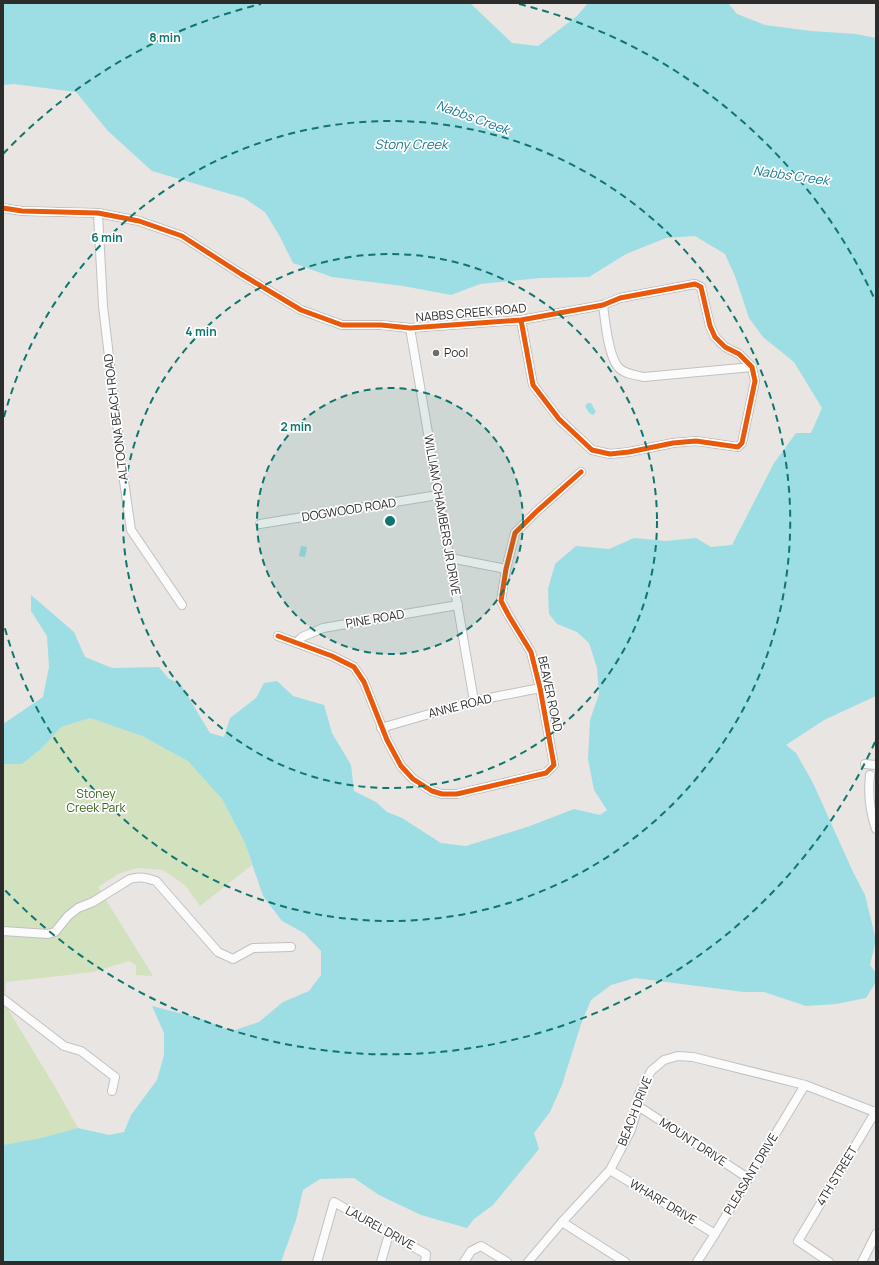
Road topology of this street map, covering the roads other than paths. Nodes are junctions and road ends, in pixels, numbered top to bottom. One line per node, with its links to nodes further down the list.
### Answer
1 (3, 208): 2 (street, NABBS CREEK ROAD)
2 (98, 213): 5 (street, NABBS CREEK ROAD); 13 (street, ALTOONA BEACH ROAD)
3 (602, 305): 4 (street, NABBS CREEK ROAD); 6 (street); 6 (street, NABBS CREEK ROAD)
4 (521, 320): 5 (street, NABBS CREEK ROAD); 6 (street)
5 (410, 328): 8 (street, WILLIAM CHAMBERS JR DRIVE)
6 (752, 367)
7 (581, 472): 11 (street, BEAVER ROAD)
8 (438, 495): 9 (street, DOGWOOD ROAD); 10 (street, WILLIAM CHAMBERS JR DRIVE)
9 (260, 524)
10 (450, 558): 11 (street); 12 (street, WILLIAM CHAMBERS JR DRIVE)
11 (506, 569): 16 (street, BEAVER ROAD)
12 (458, 604): 15 (street, PINE ROAD); 17 (street, WILLIAM CHAMBERS JR DRIVE)
13 (182, 605)
14 (278, 636): 15 (street)
15 (296, 643): 18 (street)
16 (540, 688): 17 (street, ANNE ROAD); 18 (street, BEAVER ROAD)
17 (474, 701): 18 (street, ANNE ROAD)
18 (381, 728)
19 (865, 764): 20 (street)
20 (876, 765)
21 (870, 775): 22 (street)
22 (876, 829)
23 (3, 931): 24 (street)
24 (291, 947)
25 (3, 999): 27 (street)
26 (805, 1085): 28 (street, BEACH DRIVE); 29 (street, BEACH DRIVE); 31 (street, PLEASANT DRIVE)
27 (112, 1091)
28 (638, 1106): 30 (street, BEACH DRIVE); 31 (street, MOUNT DRIVE)
29 (876, 1112): 44 (street, 4TH STREET)
30 (610, 1170): 32 (street, BEACH DRIVE); 34 (street, WHARF DRIVE)
31 (748, 1178): 34 (street, PLEASANT DRIVE)
32 (562, 1222): 41 (street, BEACH DRIVE); 42 (street)
33 (389, 1234): 36 (street, LAUREL DRIVE); 37 (street, LAUREL DRIVE); 38 (street)
34 (715, 1234): 43 (street, PLEASANT DRIVE)
35 (876, 1234): 45 (street)
36 (426, 1258)
37 (317, 1262)
38 (381, 1262)
39 (464, 1262): 40 (street)
40 (507, 1262)
41 (528, 1262)
42 (625, 1262)
43 (696, 1262)
44 (829, 1262)
45 (862, 1262)

